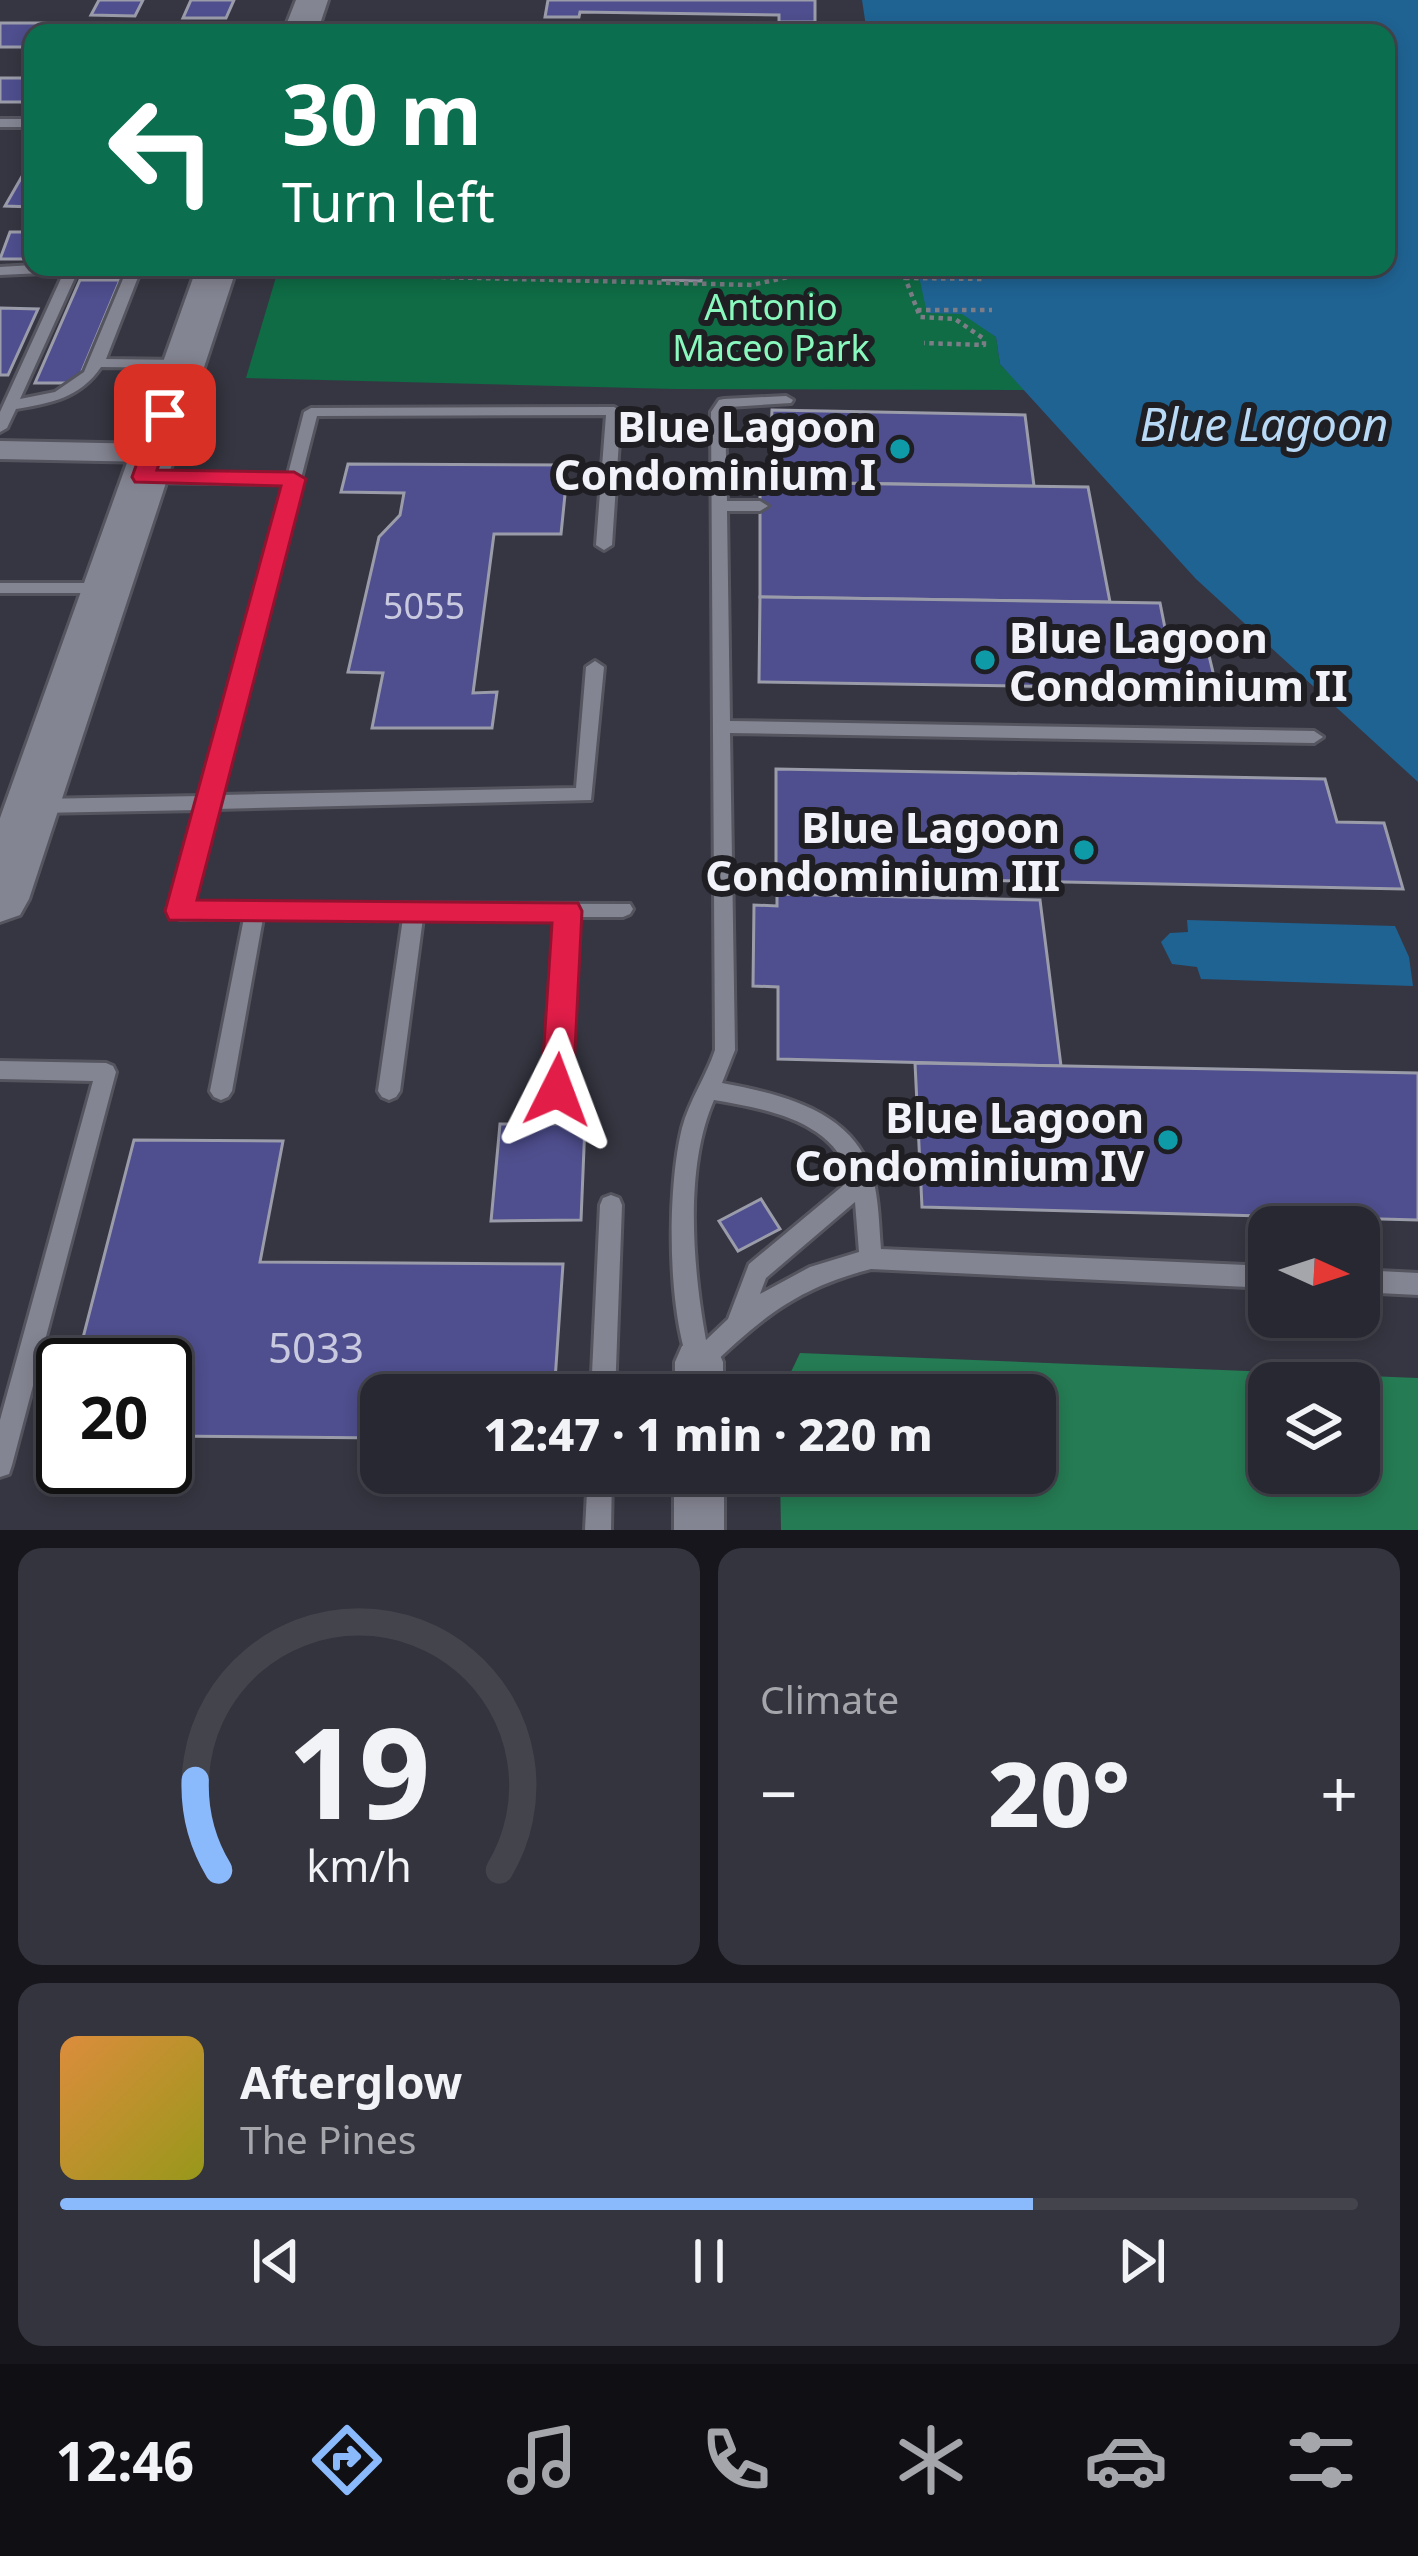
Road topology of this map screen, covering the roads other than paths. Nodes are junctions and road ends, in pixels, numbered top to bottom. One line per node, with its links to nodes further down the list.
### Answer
1 (72, 276): 7 (lane)
2 (131, 276): 4 (lane)
3 (214, 276): 5 (main road)
4 (97, 363): 5 (lane); 7 (lane)
5 (183, 364): 10 (main road)
6 (786, 400): 12 (lane)
7 (11, 404): 8 (lane)
8 (0, 428)
9 (0, 450): 10 (street)
10 (148, 465): 11 (lane); 16 (main road)
11 (294, 479): 14 (lane); 20 (lane)
12 (719, 506): 13 (lane); 18 (lane)
13 (760, 506)
14 (604, 545)
15 (0, 588): 16 (lane)
16 (106, 588): 21 (main road)
17 (595, 667): 20 (lane)
18 (721, 727): 19 (lane); 30 (lane)
19 (1313, 737)
20 (206, 803): 21 (lane); 25 (lane)
21 (32, 806): 22 (main road)
22 (0, 899)
23 (623, 909): 26 (lane)
24 (414, 910): 25 (lane); 26 (lane); 28 (lane)
25 (255, 911): 31 (lane)
26 (568, 911): 29 (lane)
27 (0, 1070): 42 (lane)
28 (389, 1090)
29 (557, 1090)
30 (711, 1090): 32 (lane); 40 (lane)
31 (221, 1091)
32 (862, 1183): 34 (lane); 38 (lane)
33 (611, 1205): 39 (lane)
34 (871, 1259): 35 (lane); 38 (lane)
35 (1248, 1276)
36 (1380, 1282): 37 (lane)
37 (1418, 1284)
38 (737, 1325): 41 (lane)
39 (604, 1374)
40 (698, 1374)
41 (702, 1374)
42 (0, 1465)
43 (599, 1494): 45 (lane)
44 (699, 1494): 46 (street)
45 (598, 1530)
46 (699, 1530)

